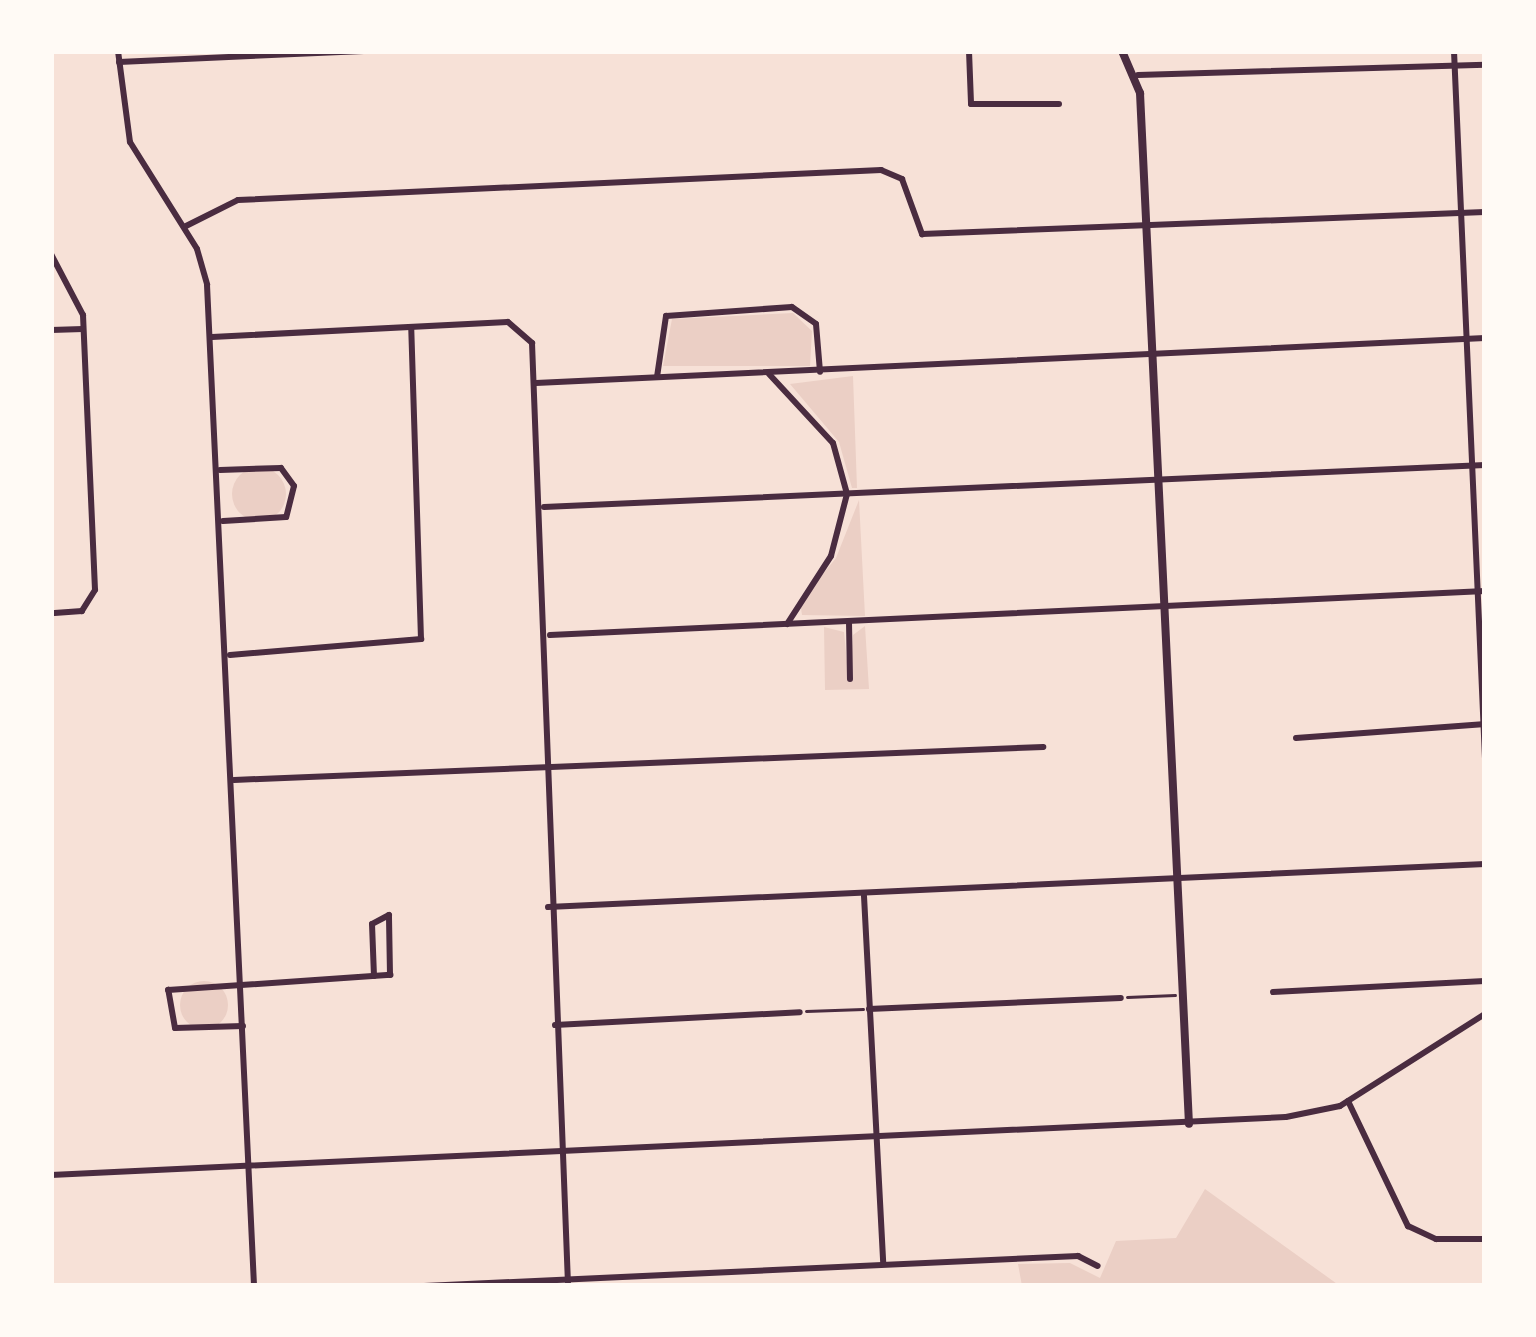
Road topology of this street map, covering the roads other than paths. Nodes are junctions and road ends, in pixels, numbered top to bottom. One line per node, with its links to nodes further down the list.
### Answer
1 (118, 51): 6 (street)
2 (364, 51): 6 (street)
3 (969, 51): 10 (street)
4 (1122, 51): 9 (street)
5 (1454, 51): 8 (street)
6 (119, 62): 13 (street)
7 (1485, 65): 8 (street)
8 (1454, 66): 9 (street); 12 (street)
9 (1138, 75): 14 (street)
10 (1059, 104)
11 (1485, 212): 12 (street)
12 (1459, 214): 14 (street); 21 (street)
13 (184, 227): 14 (street); 19 (street)
14 (1147, 227): 22 (street)
15 (51, 254): 17 (street)
16 (411, 327): 19 (street); 26 (street); 40 (street)
17 (83, 329): 18 (street); 36 (street)
18 (51, 330)
19 (212, 337): 29 (street)
20 (1485, 338): 21 (street)
21 (1465, 339): 22 (street); 28 (street)
22 (1153, 357): 23 (street); 30 (street)
23 (820, 372): 24 (street); 25 (street)
24 (769, 374): 25 (street); 31 (street)
25 (657, 377): 26 (street)
26 (536, 383): 32 (street)
27 (1485, 465): 28 (street)
28 (1472, 466): 30 (street); 34 (street)
29 (220, 470): 33 (street); 33 (street)
30 (1158, 482): 31 (street); 35 (street)
31 (847, 494): 32 (street); 38 (street)
32 (544, 507): 39 (street)
33 (223, 521): 40 (street)
34 (1481, 591): 35 (street); 42 (street)
35 (1165, 607): 37 (street); 49 (street)
36 (51, 614)
37 (849, 622): 38 (street); 41 (street)
38 (787, 624): 39 (street)
39 (550, 635): 46 (street)
40 (230, 655): 47 (street)
41 (850, 679)
42 (1484, 724): 43 (street); 45 (street)
43 (1296, 738)
44 (1042, 747): 46 (street)
45 (1485, 758)
46 (544, 767): 47 (street); 51 (street)
47 (234, 780): 54 (street)
48 (1485, 864): 49 (street)
49 (1178, 880): 50 (street); 63 (street)
50 (863, 895): 51 (street); 57 (street)
51 (548, 907): 60 (street)
52 (374, 976): 52 (street); 54 (street)
53 (1485, 981): 55 (street)
54 (241, 982): 61 (street); 61 (street)
55 (1273, 992)
56 (1123, 997): 57 (street)
57 (867, 1009): 64 (street)
58 (802, 1012): 60 (street)
59 (1485, 1014): 62 (street)
60 (555, 1024): 65 (street)
61 (242, 1026): 66 (street)
62 (1348, 1101): 63 (street); 68 (street)
63 (1189, 1124): 64 (street)
64 (876, 1140): 65 (street); 69 (street)
65 (560, 1153): 66 (street); 71 (street)
66 (249, 1167): 67 (street); 72 (street)
67 (51, 1175)
68 (1485, 1239)
69 (883, 1264): 70 (street); 71 (street)
70 (1098, 1266)
71 (568, 1283): 73 (street)
72 (254, 1286)
73 (424, 1286)

